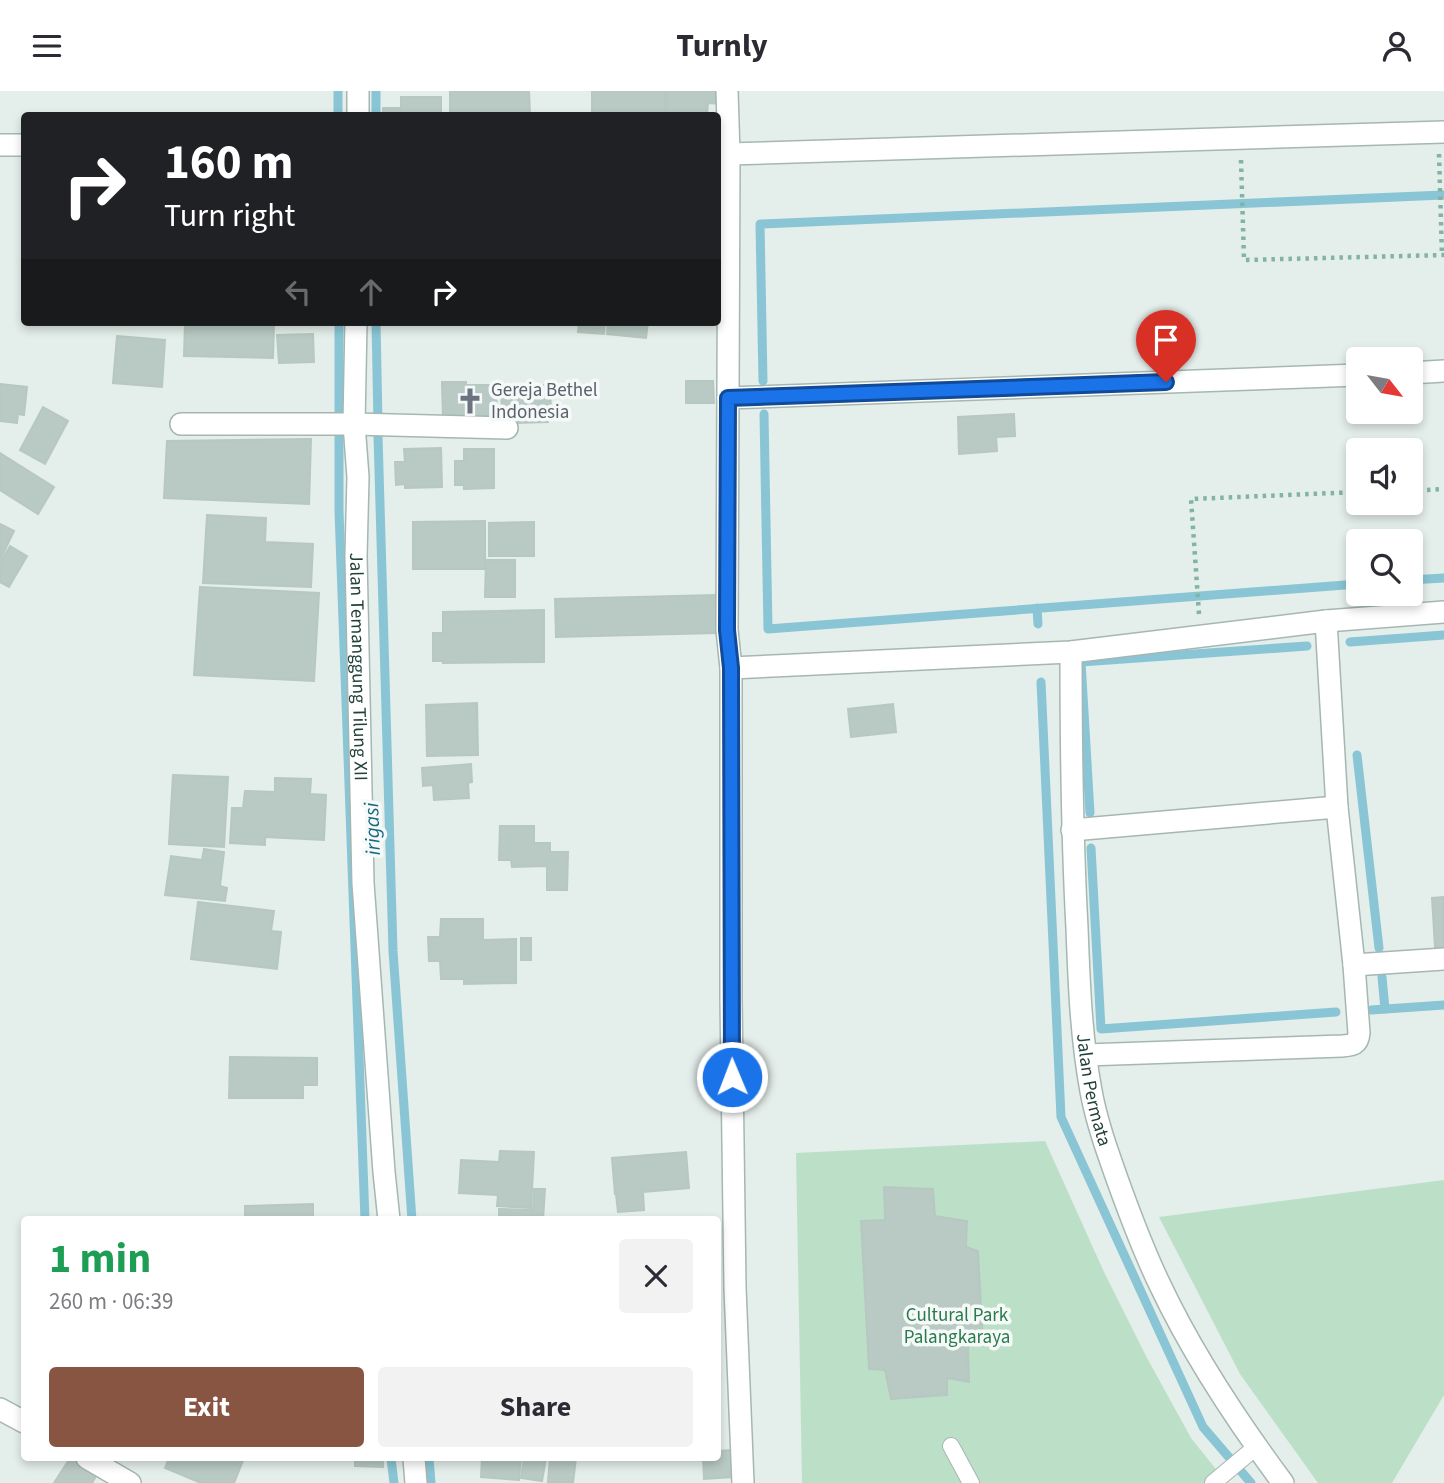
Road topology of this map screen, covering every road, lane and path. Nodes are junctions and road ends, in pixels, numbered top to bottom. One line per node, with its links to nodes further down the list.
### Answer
1 (358, 91): 3 (street)
2 (727, 91): 7 (street)
3 (358, 112)
4 (1441, 132): 7 (street); 9 (path)
5 (0, 145): 6 (street)
6 (21, 145)
7 (729, 154): 14 (street)
8 (1242, 189): 9 (path)
9 (1443, 255)
10 (356, 326): 16 (street, Jalan Temanggung Tilung XII)
11 (1444, 371): 12 (street)
12 (1423, 372)
13 (1346, 375): 14 (street)
14 (728, 398): 25 (street)
15 (181, 424): 16 (street)
16 (354, 424): 17 (street); 31 (street, Jalan Temanggung Tilung XII)
17 (507, 428)
18 (1444, 489): 19 (path)
19 (1423, 490)
20 (1346, 493): 23 (path)
21 (1444, 612): 22 (street)
22 (1326, 621): 23 (street); 26 (street)
23 (1201, 636): 24 (street)
24 (1071, 652): 25 (street); 27 (street, Jalan Permata)
25 (731, 668): 41 (street)
26 (1337, 807): 27 (street); 29 (street)
27 (1072, 830): 30 (street, Jalan Permata)
28 (1444, 959): 29 (street)
29 (1354, 965): 30 (street)
30 (1086, 1055): 35 (street, Jalan Permata)
31 (388, 1216)
32 (0, 1409): 33 (street)
33 (21, 1420)
34 (951, 1446): 42 (lane)
35 (1251, 1451): 38 (lane); 43 (street, Jalan Permata)
36 (92, 1461): 39 (street)
37 (414, 1461): 40 (street)
38 (1219, 1478)
39 (130, 1483)
40 (416, 1483)
41 (743, 1483)
42 (971, 1483)
43 (1283, 1483)

